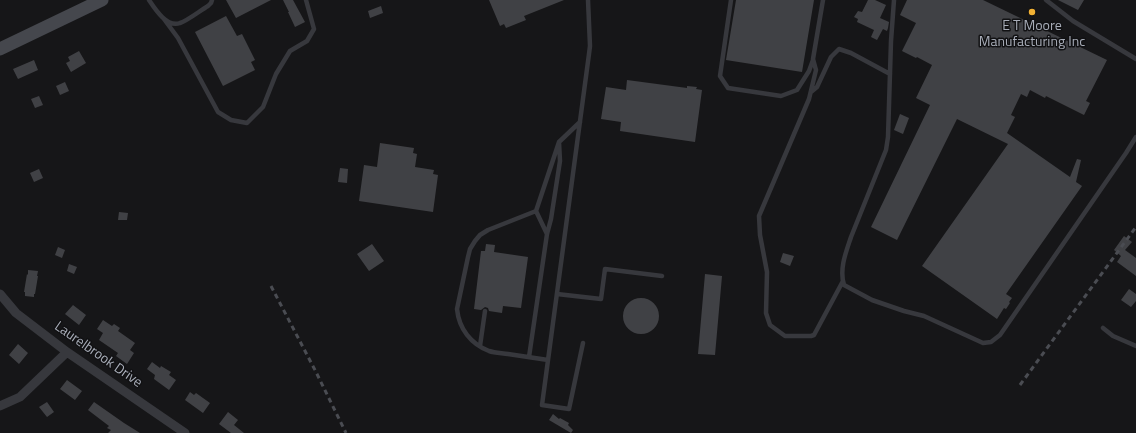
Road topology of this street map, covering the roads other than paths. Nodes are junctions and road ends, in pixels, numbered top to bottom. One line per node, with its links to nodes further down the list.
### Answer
1 (102, 0): 11 (main road)
2 (149, 0): 10 (lane)
3 (212, 0): 10 (lane)
4 (306, 0): 10 (lane)
5 (588, 0): 16 (lane)
6 (730, 0): 12 (lane)
7 (823, 0): 12 (lane)
8 (894, 0): 14 (lane)
9 (1046, 0): 13 (lane)
10 (164, 19)
11 (0, 49)
12 (813, 59): 15 (lane)
13 (1136, 59)
14 (890, 74): 15 (lane); 22 (lane)
15 (811, 92): 22 (lane)
16 (580, 122): 18 (lane); 24 (lane)
17 (1136, 137): 22 (lane)
18 (559, 142): 19 (lane); 20 (lane)
19 (536, 211): 20 (lane); 28 (lane)
20 (547, 234): 31 (lane)
21 (662, 276): 24 (lane)
22 (843, 280)
23 (0, 294): 30 (street, Laurelbrook Drive)
24 (557, 294): 32 (lane)
25 (485, 311): 28 (lane)
26 (1103, 328): 29 (lane)
27 (583, 344): 32 (lane)
28 (480, 346): 31 (lane)
29 (1136, 346)
30 (68, 352): 33 (street); 34 (street, Laurelbrook Drive)
31 (529, 357): 32 (lane)
32 (548, 360)
33 (0, 406)
34 (185, 433)

